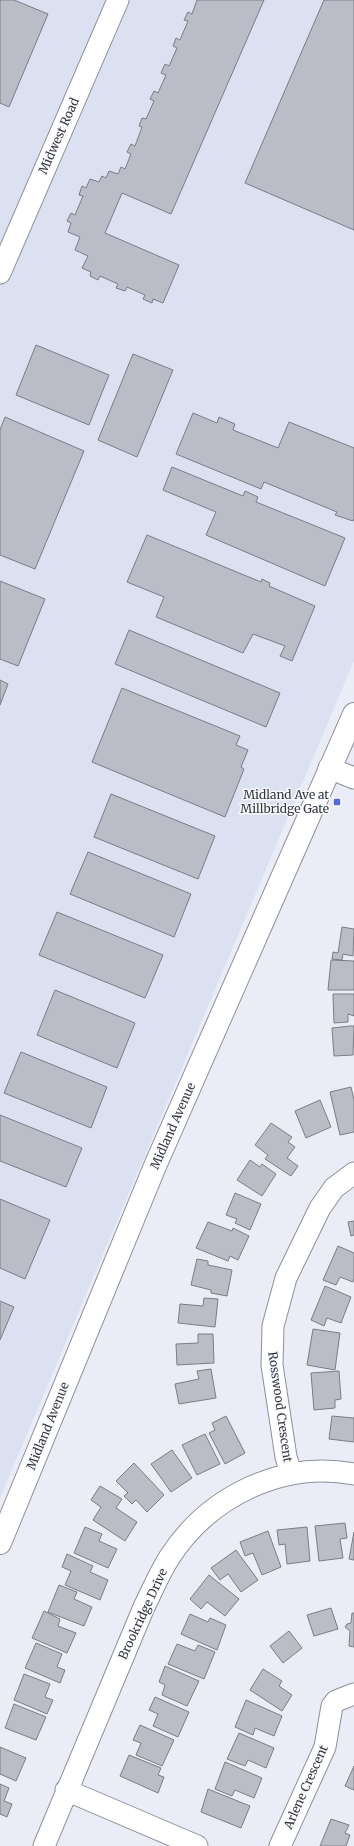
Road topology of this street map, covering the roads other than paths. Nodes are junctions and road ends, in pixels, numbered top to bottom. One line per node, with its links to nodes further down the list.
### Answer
1 (118, 0): 2 (street, Midwest Road)
2 (0, 273)
3 (354, 714): 4 (main road, Midland Avenue)
4 (329, 768): 5 (street); 9 (main road, Midland Avenue)
5 (354, 778)
6 (354, 1173): 7 (street, Rosswood Crescent)
7 (291, 1473): 8 (street, Brookridge Drive); 11 (street, Brookridge Drive)
8 (354, 1474)
9 (0, 1543)
10 (354, 1694): 14 (street, Arlene Crescent)
11 (66, 1790): 12 (street, Brookridge Drive); 13 (street)
12 (44, 1846)
13 (197, 1846)
14 (280, 1846)

